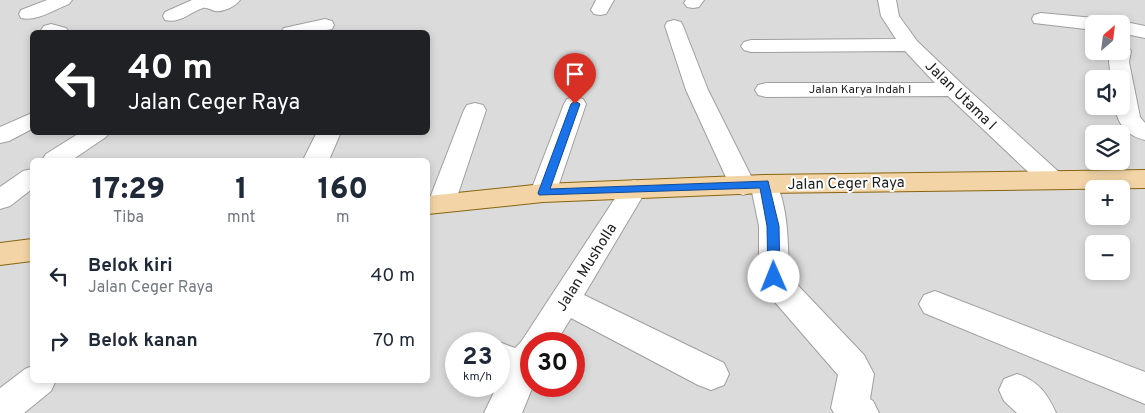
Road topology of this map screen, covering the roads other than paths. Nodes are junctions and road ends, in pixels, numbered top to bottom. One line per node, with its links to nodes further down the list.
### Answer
1 (63, 0): 5 (street)
2 (230, 0): 4 (street)
3 (887, 0): 14 (street, Jalan Utama I)
4 (203, 1): 6 (street)
5 (28, 14)
6 (172, 16)
7 (1041, 19): 10 (street)
8 (325, 25): 11 (street)
9 (674, 26): 31 (street)
10 (1085, 26)
11 (301, 30)
12 (1145, 32): 13 (street)
13 (1130, 39)
14 (910, 45): 15 (street); 17 (street, Jalan Utama I)
15 (751, 46)
16 (1121, 60): 22 (street)
17 (954, 89): 18 (street, Jalan Karya Indah I); 29 (street, Jalan Utama I)
18 (766, 90)
19 (575, 104): 33 (street)
20 (475, 110): 35 (street)
21 (30, 121): 25 (street)
22 (1145, 133)
23 (93, 135): 26 (street)
24 (328, 135): 27 (street)
25 (0, 136)
26 (58, 158)
27 (317, 158)
28 (30, 178): 34 (street)
29 (1051, 179): 30 (main road, Jalan Ceger Raya); 31 (main road, Jalan Ceger Raya)
30 (1145, 179)
31 (754, 185): 32 (main road, Jalan Ceger Raya); 46 (street)
32 (634, 189): 33 (main road, Jalan Ceger Raya); 38 (street, Jalan Musholla)
33 (543, 193): 35 (main road, Jalan Ceger Raya)
34 (0, 200)
35 (434, 204)
36 (30, 250): 37 (main road)
37 (0, 254)
38 (565, 300): 40 (street, Jalan Musholla); 42 (street)
39 (935, 304): 44 (street)
40 (541, 332)
41 (520, 364): 47 (street, Jalan Musholla)
42 (711, 374)
43 (34, 383): 45 (street)
44 (1145, 388)
45 (0, 410)
46 (853, 411)
47 (503, 413)

